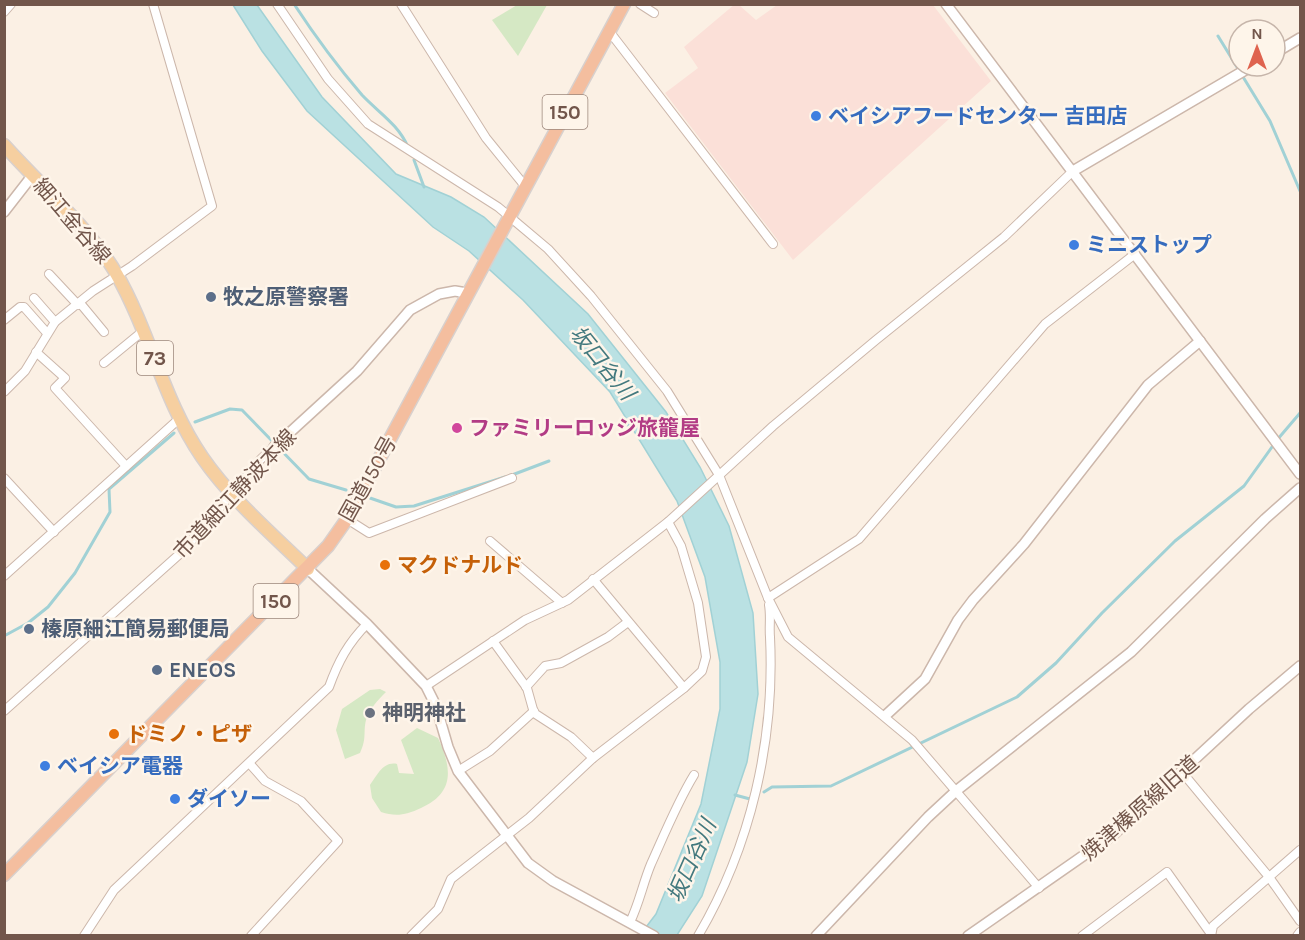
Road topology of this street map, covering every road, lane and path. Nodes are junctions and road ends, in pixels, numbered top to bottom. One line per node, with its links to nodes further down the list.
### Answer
1 (11, 4): 8 (street)
2 (153, 4): 23 (street)
3 (277, 4): 19 (street)
4 (401, 4): 17 (street)
5 (624, 4): 10 (highway, 国道150号 / 150)
6 (640, 4): 9 (street)
7 (946, 4): 15 (street)
8 (4, 12)
9 (654, 13)
10 (609, 31): 17 (highway, 国道150号 / 150); 20 (street)
11 (1300, 38): 12 (street)
12 (1287, 46)
13 (1231, 78): 15 (street)
14 (4, 145): 16 (main road, 細江金谷線 / 73)
15 (1073, 171): 21 (street); 40 (street)
16 (32, 176): 18 (street); 23 (main road, 細江金谷線 / 73)
17 (525, 186): 19 (highway, 国道150号 / 150)
18 (4, 212)
19 (508, 218): 24 (highway, 国道150号 / 150); 40 (street)
20 (773, 244)
21 (1135, 254): 32 (street); 52 (street)
22 (49, 274): 26 (street)
23 (117, 275): 26 (street); 29 (main road, 細江金谷線 / 73)
24 (467, 293): 37 (street, 市道細江静波本線); 45 (highway, 国道150号 / 150)
25 (34, 298): 28 (street)
26 (79, 304): 28 (street); 30 (street)
27 (4, 320): 31 (street)
28 (55, 322): 31 (street)
29 (143, 331): 34 (street); 36 (main road, 細江金谷線 / 73)
30 (104, 332)
31 (47, 333): 33 (street)
32 (1200, 341): 39 (street); 63 (street)
33 (36, 352): 35 (street); 38 (street)
34 (104, 363)
35 (4, 392)
36 (180, 418): 38 (street); 44 (main road, 細江金谷線 / 73)
37 (277, 445): 44 (street, 市道細江静波本線)
38 (126, 466): 47 (street)
39 (1300, 474)
40 (717, 477): 46 (street); 52 (street)
41 (4, 478): 47 (street)
42 (512, 478): 45 (street)
43 (1300, 488): 69 (street)
44 (231, 494): 49 (main road, 細江金谷線 / 73); 61 (street, 市道細江静波本線)
45 (347, 519): 49 (highway, 国道150号 / 150)
46 (668, 522): 51 (street); 60 (street)
47 (54, 532): 50 (street)
48 (490, 541): 53 (street)
49 (308, 569): 55 (street); 72 (highway, 国道150号 / 150)
50 (4, 576)
51 (593, 579): 53 (street); 54 (street)
52 (768, 598): 63 (street); 83 (street)
53 (562, 603): 56 (street)
54 (628, 622): 59 (street); 60 (street)
55 (367, 624): 58 (street); 65 (street)
56 (493, 641): 58 (street); 59 (street)
57 (1300, 666): 67 (street, 焼津榛原線旧道)
58 (426, 686): 66 (street)
59 (526, 687): 62 (street)
60 (684, 688): 64 (street)
61 (4, 711)
62 (534, 711): 64 (street); 66 (street)
63 (885, 715): 69 (street)
64 (593, 758): 70 (street)
65 (250, 764): 79 (street); 80 (street)
66 (458, 771): 70 (street)
67 (1182, 772): 73 (street); 74 (street, 焼津榛原線旧道)
68 (694, 775): 76 (street)
69 (956, 791): 74 (street); 84 (street)
70 (508, 836): 76 (street); 81 (street)
71 (1300, 850): 73 (street)
72 (4, 875)
73 (1269, 877): 75 (street); 78 (street)
74 (1039, 888): 85 (street, 焼津榛原線旧道)
75 (1300, 921)
76 (632, 923): 82 (street)
77 (1300, 932): 87 (street)
78 (1211, 935): 86 (street)
79 (84, 936)
80 (251, 936)
81 (411, 936)
82 (654, 936)
83 (698, 936)
84 (816, 936)
85 (968, 936)
86 (1082, 936)
87 (1297, 936)

